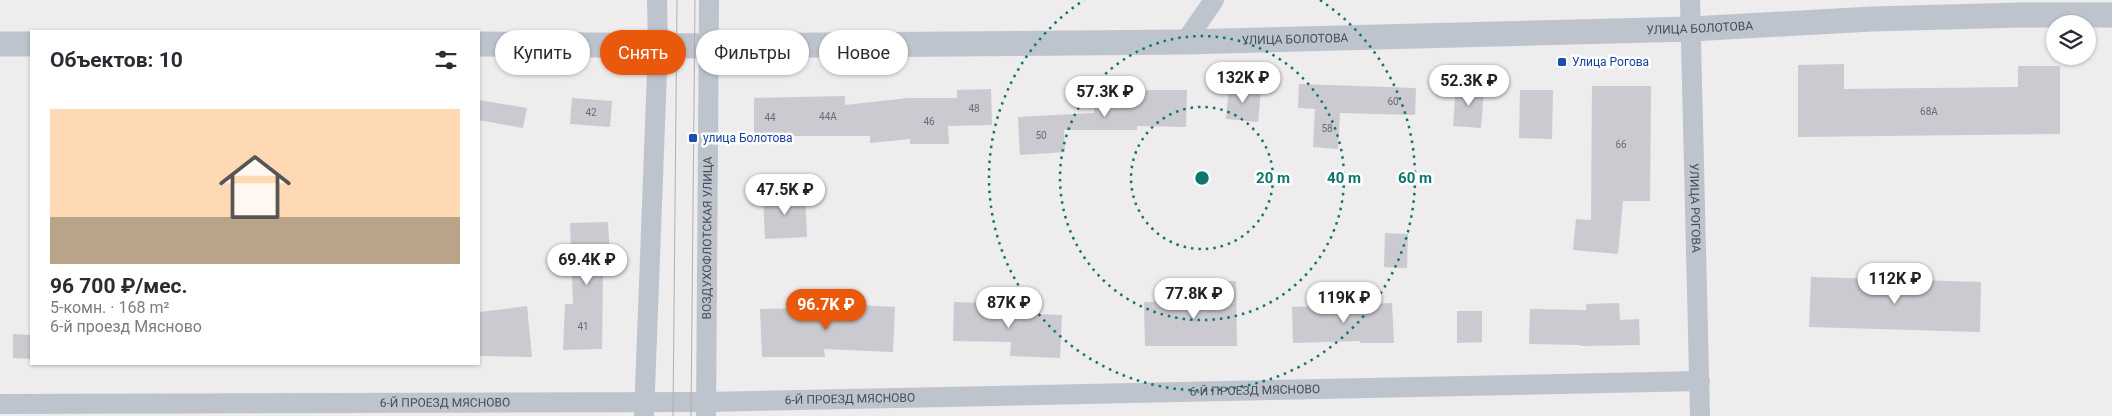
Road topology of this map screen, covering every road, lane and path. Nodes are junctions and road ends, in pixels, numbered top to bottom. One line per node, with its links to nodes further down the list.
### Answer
1 (657, 0): 7 (street)
2 (709, 0): 8 (street, ВОЗДУХОФЛОТСКАЯ УЛИЦА)
3 (1214, 0): 9 (street)
4 (1690, 0): 6 (street, УЛИЦА РОГОВА)
5 (2112, 15): 6 (street, УЛИЦА БОЛОТОВА)
6 (1691, 29): 9 (street, УЛИЦА БОЛОТОВА); 17 (street, УЛИЦА РОГОВА)
7 (658, 30)
8 (708, 30)
9 (1185, 42): 14 (street, УЛИЦА БОЛОТОВА)
10 (0, 44): 11 (street)
11 (30, 44)
12 (480, 44): 13 (street, УЛИЦА БОЛОТОВА)
13 (600, 45)
14 (809, 45)
15 (657, 75): 19 (street)
16 (708, 75): 20 (street, ВОЗДУХОФЛОТСКАЯ УЛИЦА)
17 (1700, 382): 20 (street, 6-Й ПРОЕЗД МЯСНОВО); 21 (street, УЛИЦА РОГОВА)
18 (0, 404): 19 (street, 6-Й ПРОЕЗД МЯСНОВО)
19 (644, 409): 20 (street, 6-Й ПРОЕЗД МЯСНОВО)
20 (706, 409)
21 (1700, 416)

